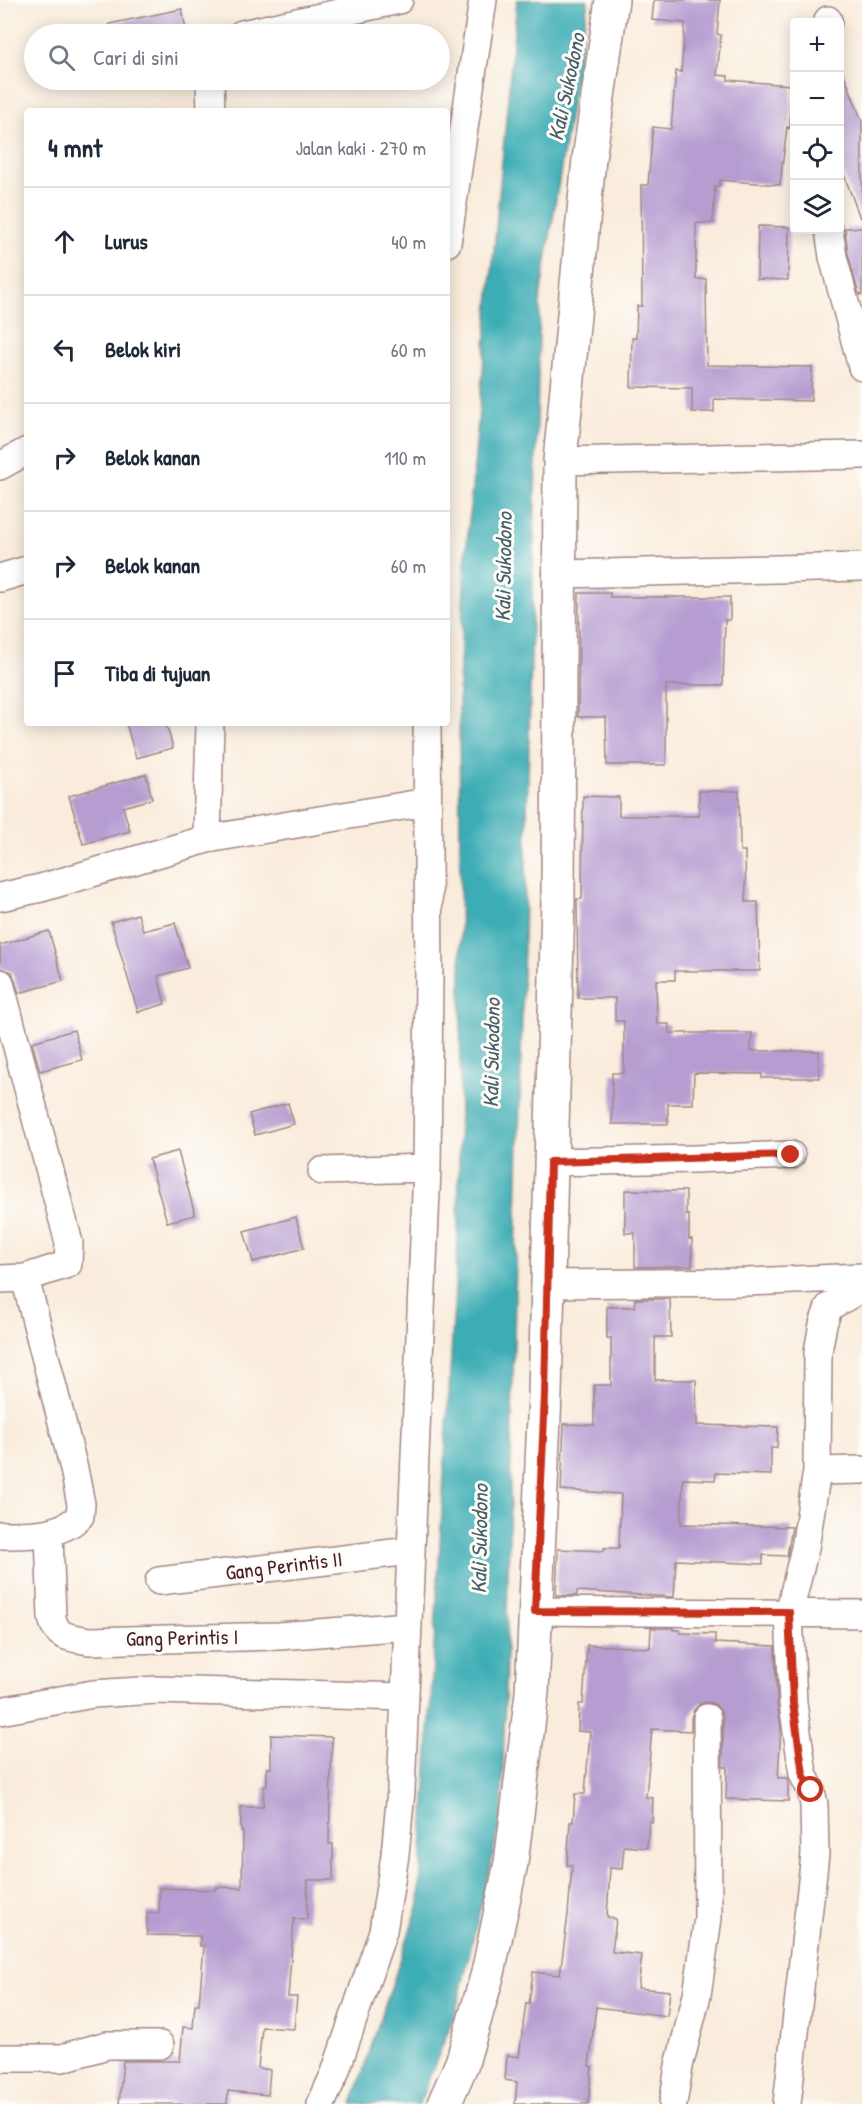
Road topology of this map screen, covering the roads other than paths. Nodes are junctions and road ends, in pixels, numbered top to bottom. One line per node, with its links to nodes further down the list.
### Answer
1 (399, 0): 4 (street)
2 (483, 0): 7 (street)
3 (612, 0): 12 (main road)
4 (288, 24)
5 (210, 90): 6 (street)
6 (211, 108)
7 (450, 223)
8 (830, 234): 9 (street)
9 (862, 367)
10 (24, 453): 13 (street)
11 (862, 455): 12 (street)
12 (560, 460): 16 (main road)
13 (0, 466)
14 (862, 567): 16 (street)
15 (24, 571): 17 (street)
16 (561, 574): 25 (main road)
17 (0, 578)
18 (210, 726): 21 (street)
19 (427, 726): 20 (street)
20 (427, 802): 21 (street); 26 (street)
21 (207, 839): 22 (street)
22 (0, 897)
23 (0, 983): 29 (street)
24 (791, 1155): 25 (street)
25 (550, 1162): 30 (main road)
26 (427, 1168): 27 (street); 36 (street)
27 (322, 1171)
28 (862, 1277): 30 (street)
29 (12, 1278): 34 (street)
30 (549, 1284): 38 (main road)
31 (862, 1288): 33 (street)
32 (862, 1470): 33 (street)
33 (817, 1471): 39 (street)
34 (49, 1534): 35 (street); 41 (street, Gang Perintis I)
35 (0, 1535)
36 (410, 1551): 37 (street, Gang Perintis II); 41 (street)
37 (159, 1581)
38 (535, 1611): 39 (street); 48 (main road)
39 (789, 1612): 40 (street); 50 (street)
40 (862, 1614)
41 (408, 1626): 42 (street)
42 (405, 1697): 43 (street); 47 (street)
43 (0, 1712)
44 (707, 1718): 49 (street)
45 (160, 2045): 46 (street)
46 (0, 2058)
47 (321, 2104)
48 (444, 2104)
49 (673, 2104)
50 (787, 2104)

